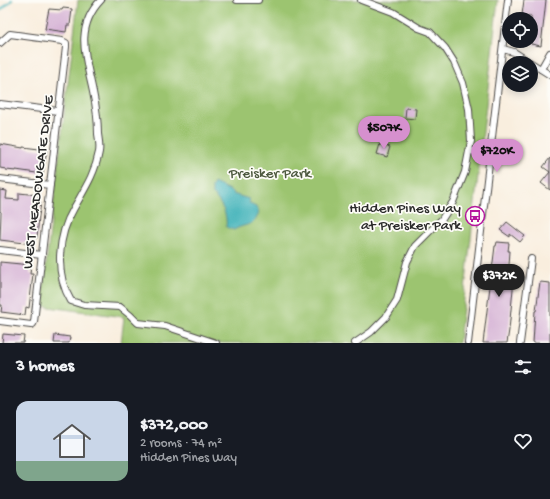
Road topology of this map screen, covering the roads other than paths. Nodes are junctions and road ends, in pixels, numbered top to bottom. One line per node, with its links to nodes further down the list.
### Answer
1 (101, 0): 21 (street)
2 (237, 0): 3 (street)
3 (258, 0)
4 (361, 0): 13 (street)
5 (508, 0): 7 (street)
6 (0, 43): 12 (street, WEST MEADOWGATE DRIVE)
7 (503, 49): 9 (street); 14 (street)
8 (550, 54): 9 (street)
9 (541, 69): 10 (street)
10 (550, 75)
11 (0, 104): 12 (street)
12 (58, 111): 16 (street, WEST MEADOWGATE DRIVE)
13 (470, 151): 14 (street); 22 (street)
14 (491, 154): 23 (street)
15 (0, 179): 16 (street)
16 (50, 185): 18 (street, WEST MEADOWGATE DRIVE)
17 (0, 250): 18 (street)
18 (42, 255): 20 (street, WEST MEADOWGATE DRIVE)
19 (531, 259): 24 (street)
20 (0, 321)
21 (216, 343)
22 (355, 343)
23 (468, 343)
24 (520, 343)

